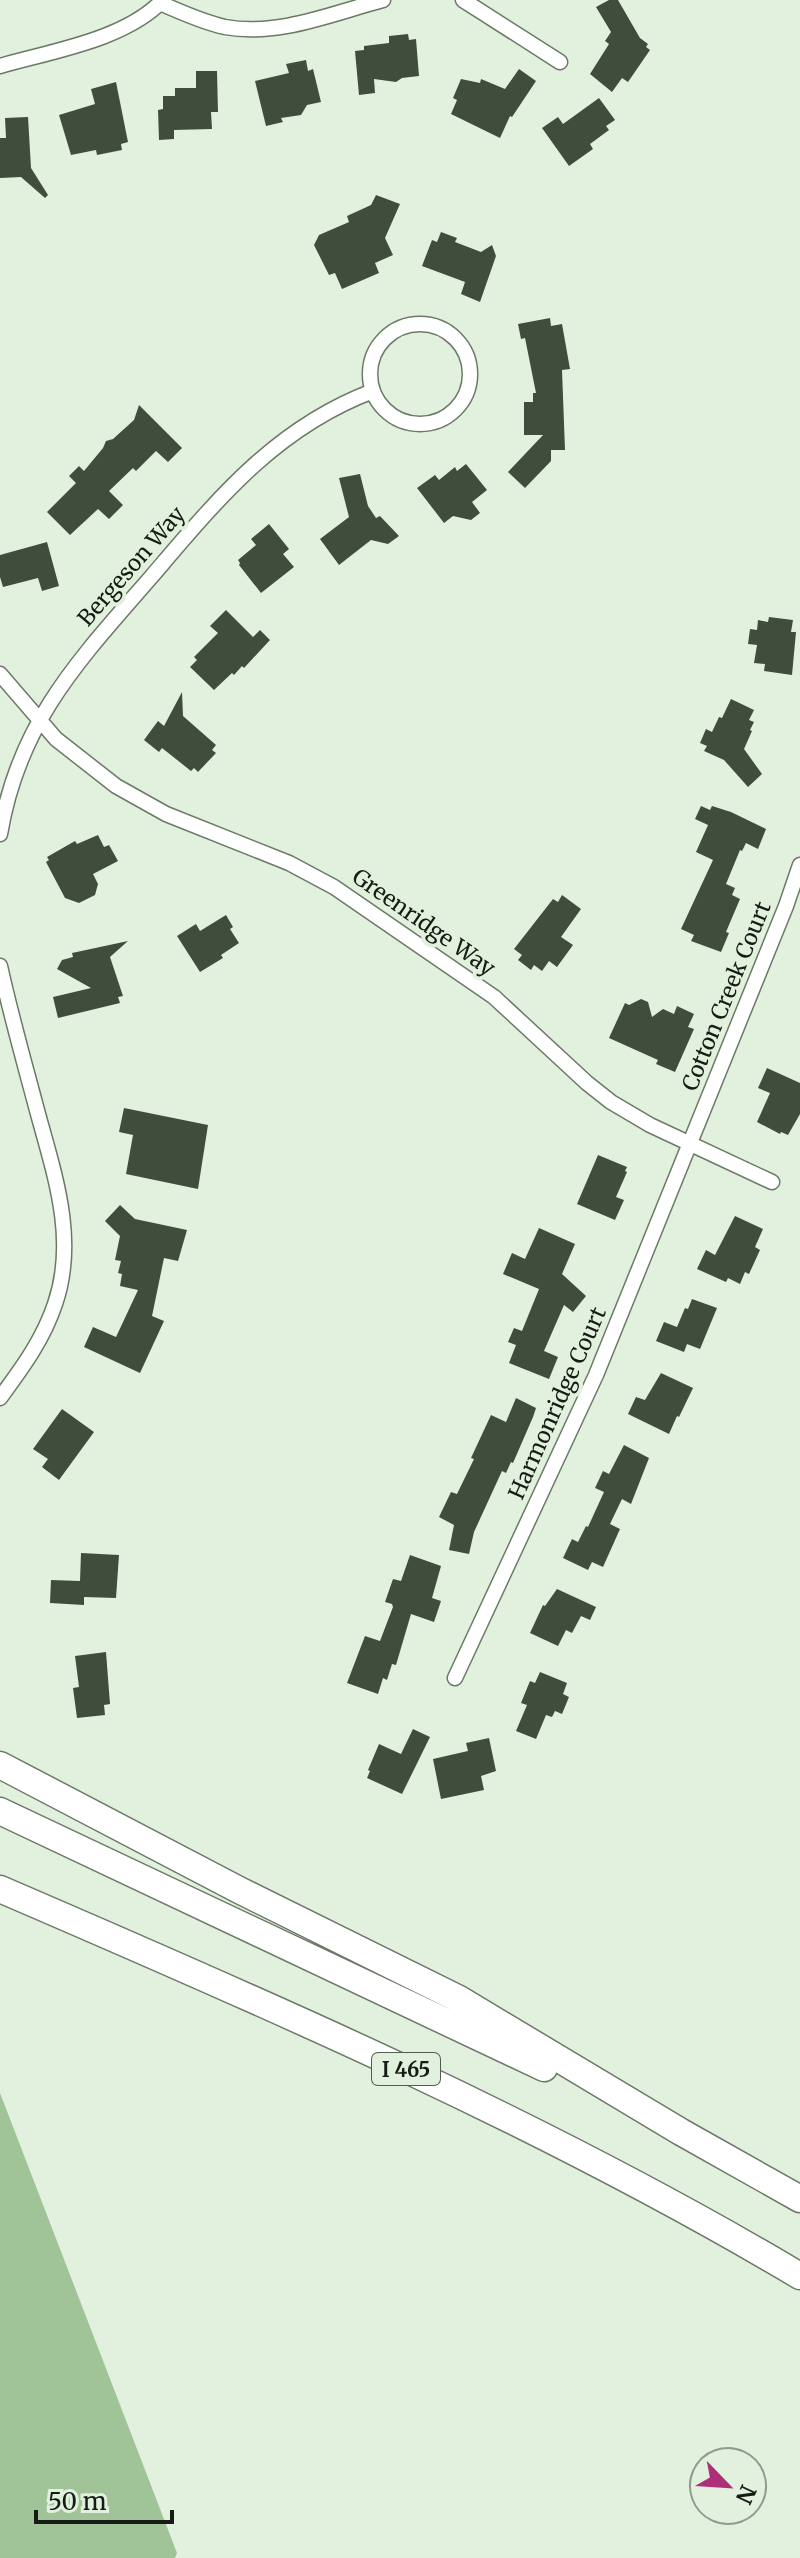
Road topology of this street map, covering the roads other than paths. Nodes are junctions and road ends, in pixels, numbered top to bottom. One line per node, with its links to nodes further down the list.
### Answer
1 (383, 0): 3 (street)
2 (463, 0): 4 (street)
3 (162, 1): 5 (street)
4 (560, 62)
5 (0, 66)
6 (373, 391): 6 (street); 8 (street, Bergeson Way)
7 (0, 674): 8 (street, Greenridge Way)
8 (38, 721): 9 (street, Bergeson Way); 12 (street, Greenridge Way)
9 (0, 834)
10 (800, 865): 12 (street, Cotton Creek Court)
11 (0, 966): 14 (street)
12 (690, 1143): 13 (street, Greenridge Way); 15 (street, Harmonridge Court)
13 (772, 1182)
14 (0, 1398)
15 (455, 1678)
16 (0, 1765): 19 (highway)
17 (0, 1811): 19 (highway, I 465)
18 (0, 1889): 21 (highway, I 465)
19 (681, 2132): 20 (highway, I 465)
20 (800, 2199)
21 (800, 2276)

